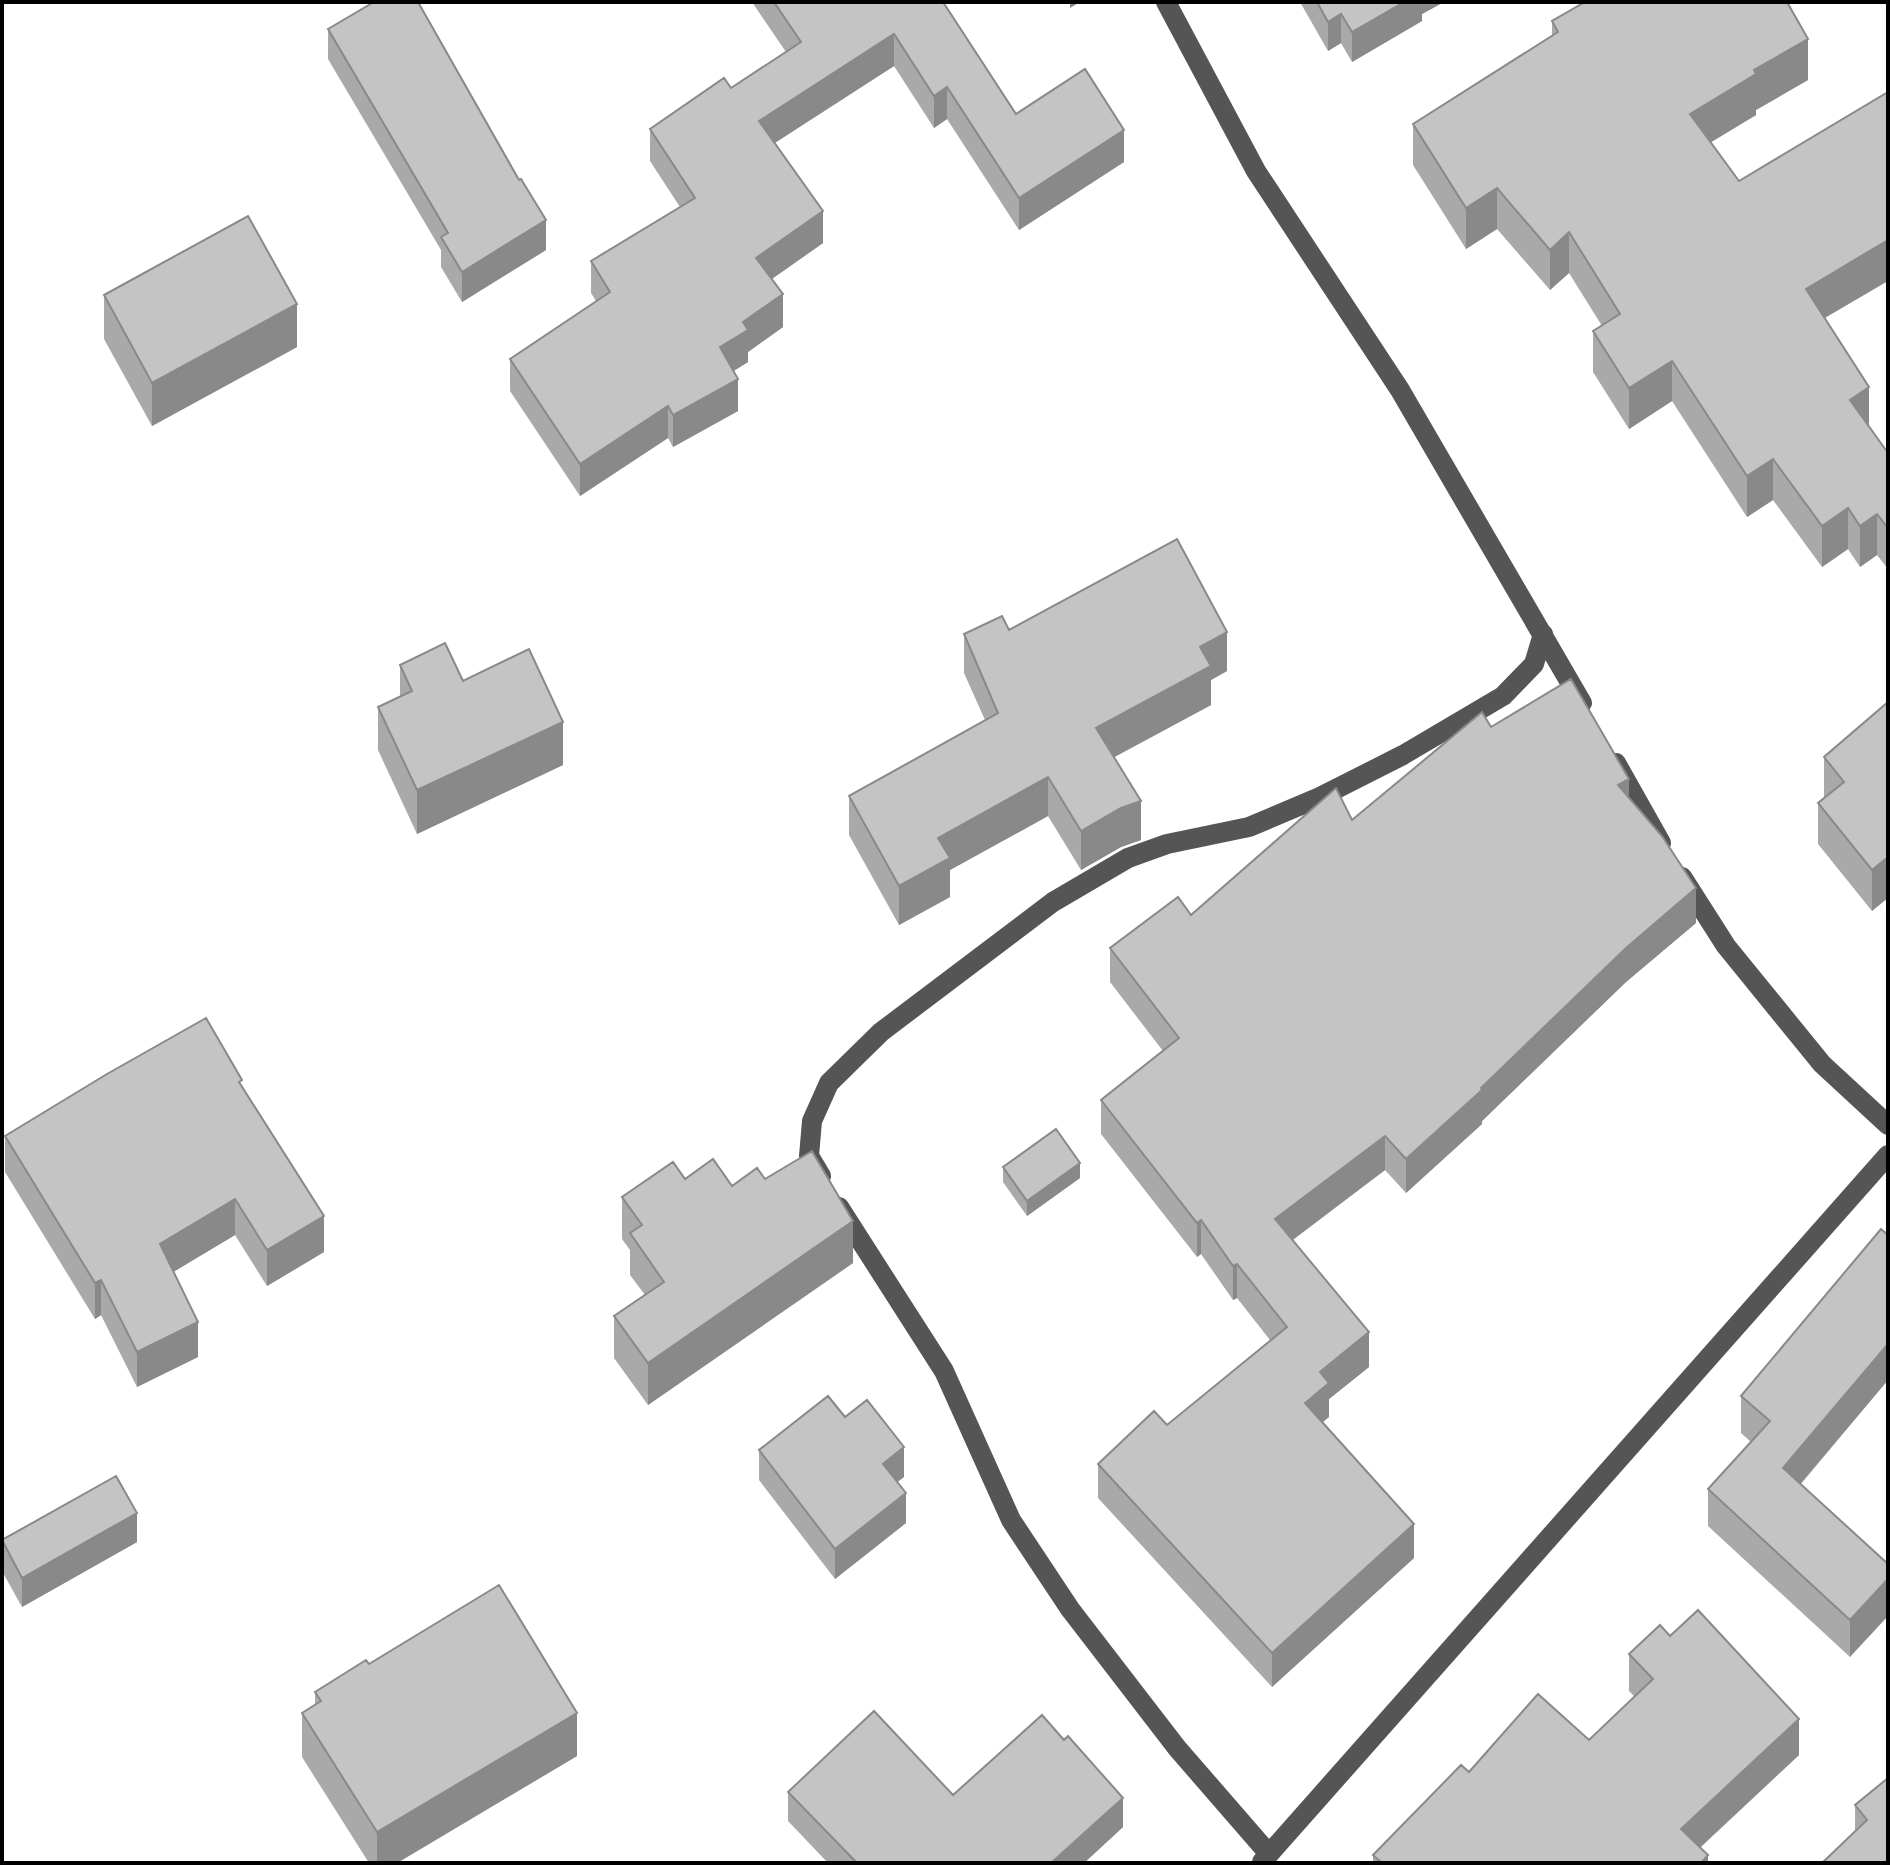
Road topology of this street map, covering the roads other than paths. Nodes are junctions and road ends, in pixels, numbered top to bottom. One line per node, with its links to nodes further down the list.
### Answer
1 (1166, 2): 2 (street)
2 (1543, 634): 3 (street); 7 (street)
3 (1590, 717)
4 (1605, 744): 5 (street)
5 (1888, 1125)
6 (1888, 1155): 7 (street)
7 (1265, 1858)

